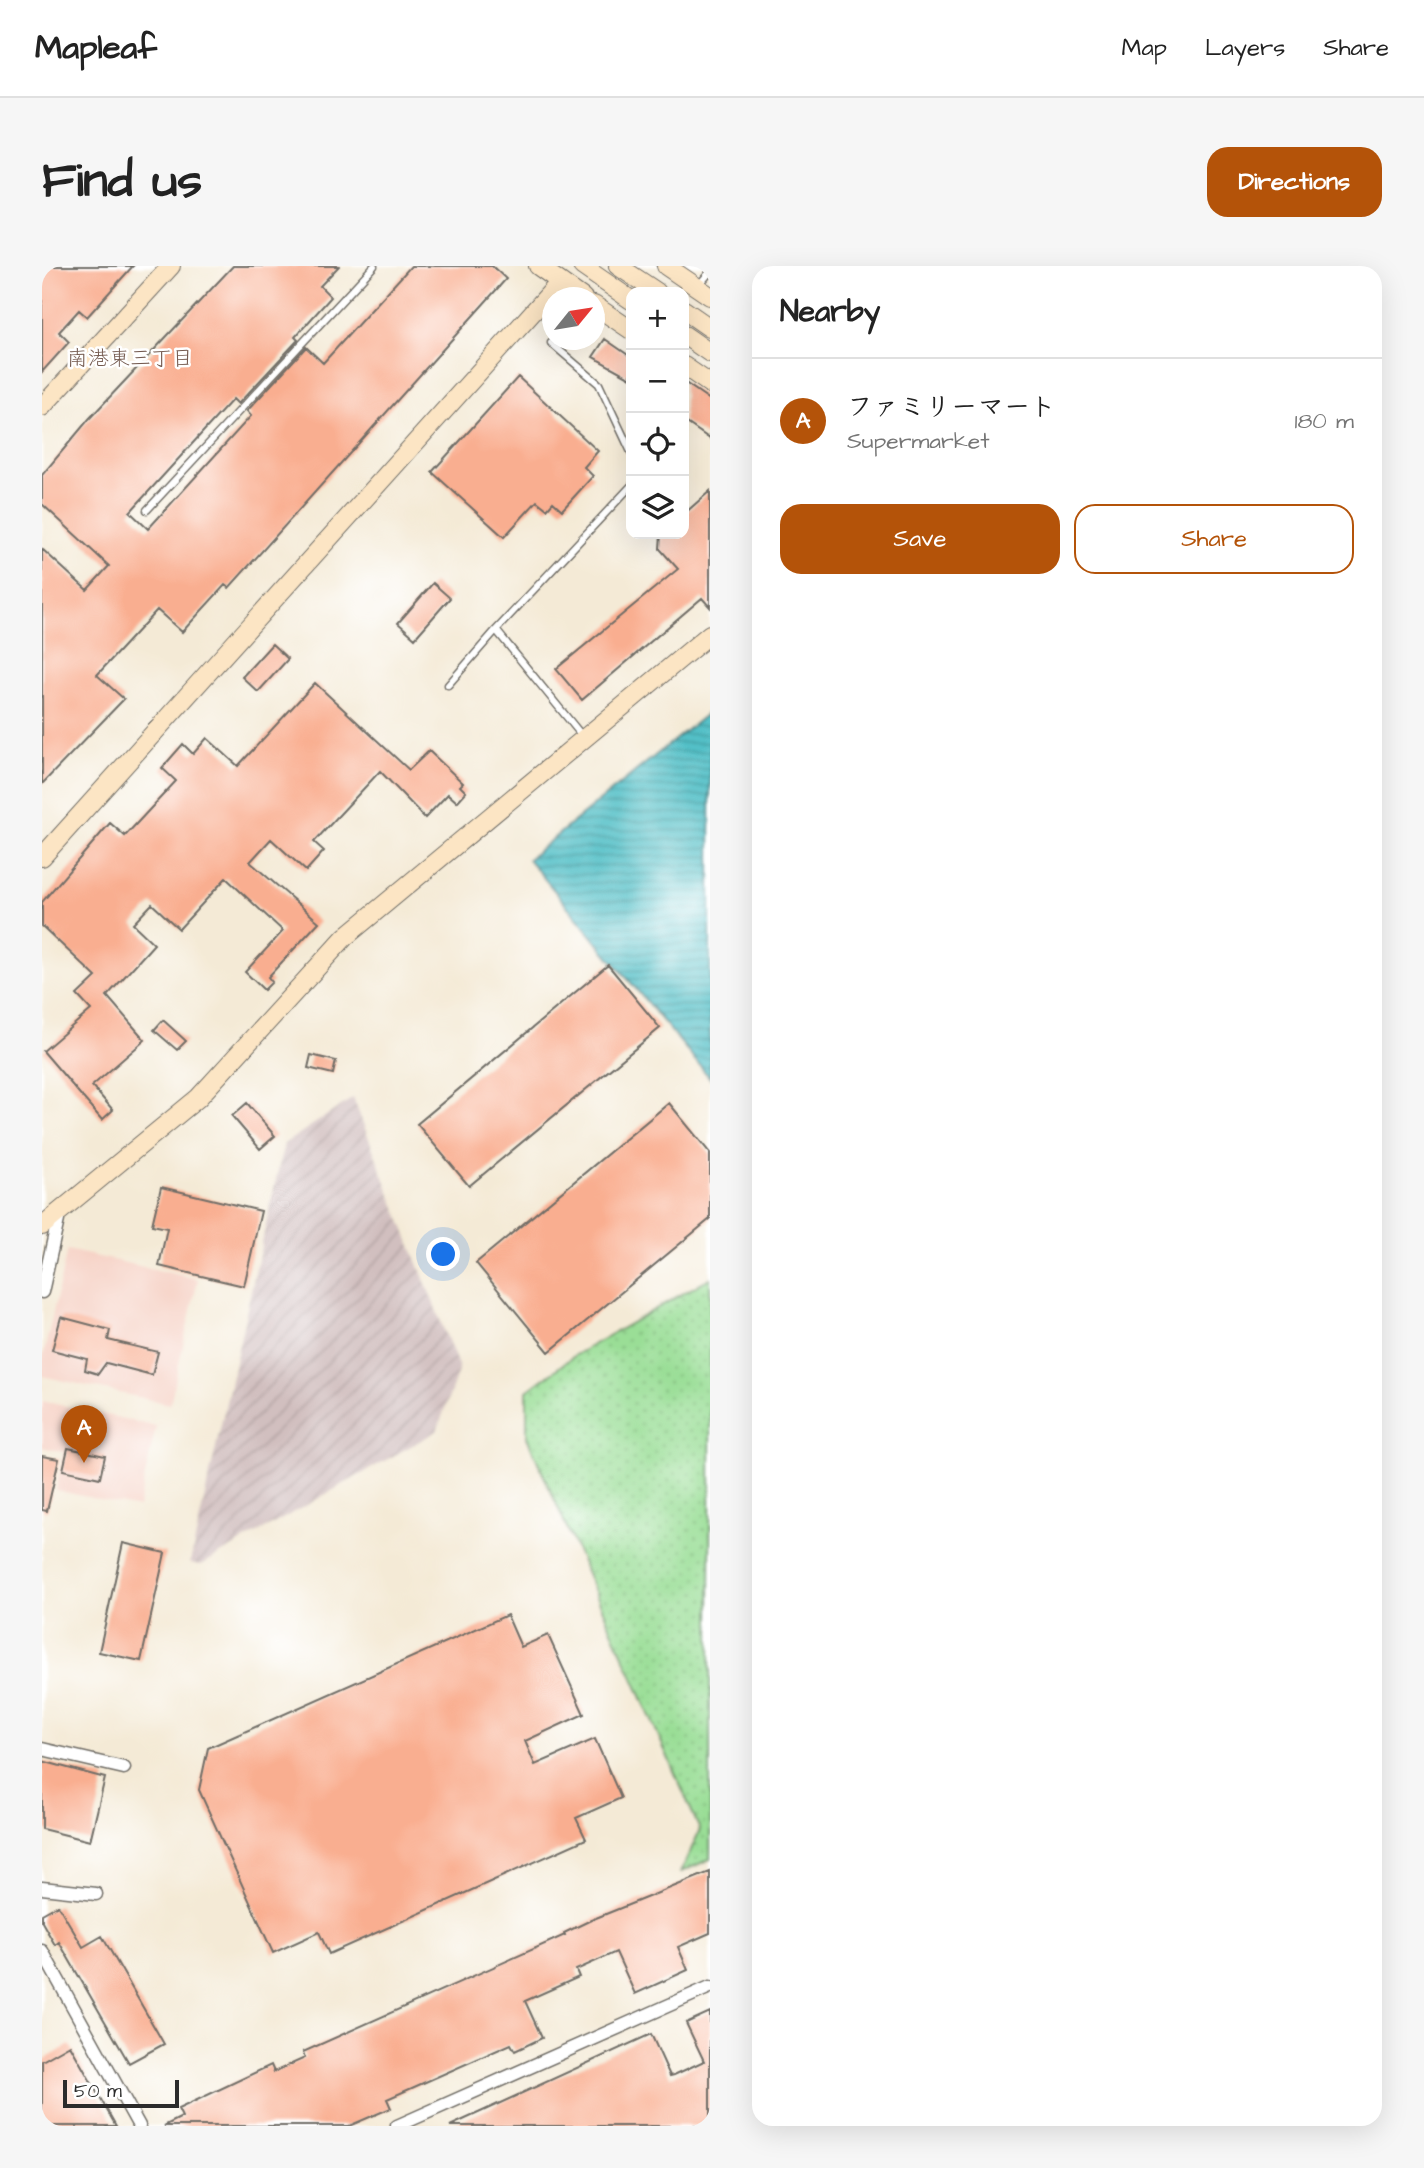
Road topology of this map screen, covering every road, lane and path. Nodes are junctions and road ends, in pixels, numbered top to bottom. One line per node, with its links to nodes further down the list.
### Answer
1 (171, 266): 22 (street)
2 (374, 266): 25 (lane)
3 (538, 266): 8 (street)
4 (582, 266): 12 (street)
5 (618, 266): 10 (street)
6 (666, 266): 11 (street)
7 (710, 272): 11 (lane)
8 (560, 282): 9 (street); 30 (street)
9 (567, 287)
10 (650, 287)
11 (703, 292)
12 (626, 297)
13 (605, 312): 15 (street)
14 (689, 313): 16 (street)
15 (626, 327)
16 (710, 328)
17 (689, 338): 19 (street)
18 (559, 350): 23 (lane)
19 (710, 353)
20 (689, 369): 21 (street)
21 (710, 384)
22 (42, 407)
23 (626, 441)
24 (626, 491): 26 (lane)
25 (147, 510)
26 (496, 630): 28 (lane); 29 (lane)
27 (710, 634): 29 (street)
28 (448, 685)
29 (584, 738): 31 (street)
30 (42, 857)
31 (60, 1211): 32 (street); 33 (street)
32 (42, 1226)
33 (42, 1292)
34 (42, 1749): 35 (street)
35 (124, 1768)
36 (42, 1888): 37 (street)
37 (96, 1894)
38 (42, 1951): 40 (street)
39 (710, 1987): 41 (street)
40 (139, 2126)
41 (397, 2126)

